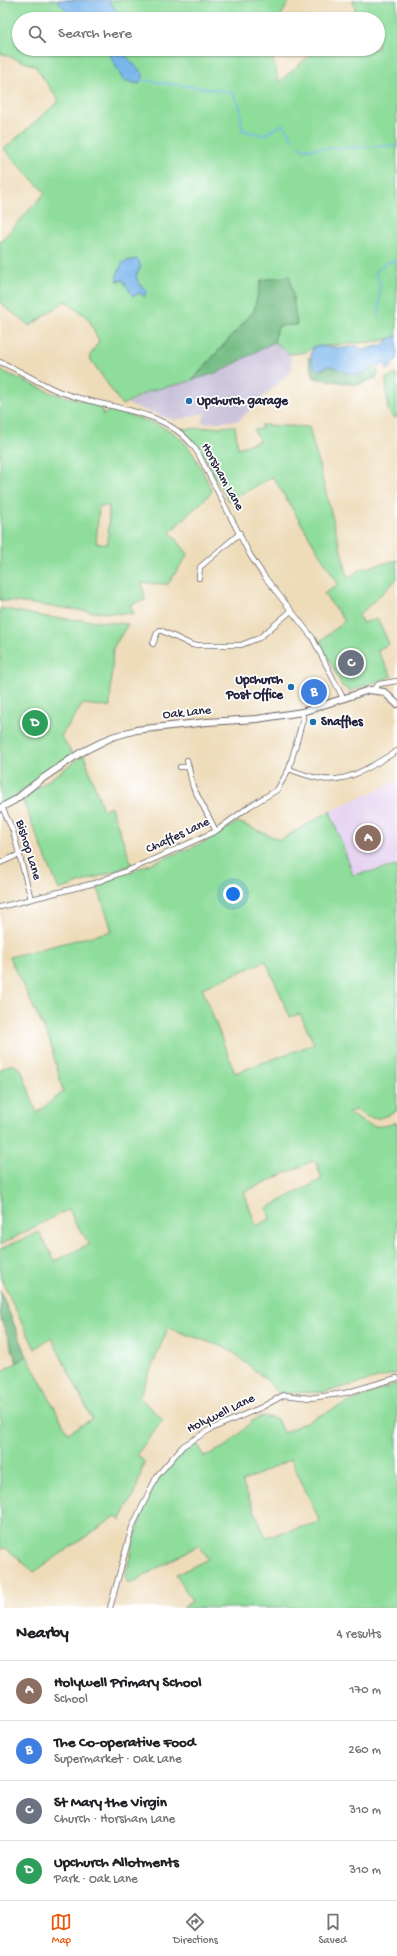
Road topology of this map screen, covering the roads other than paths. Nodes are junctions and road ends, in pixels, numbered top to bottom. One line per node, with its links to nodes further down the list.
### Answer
1 (0, 362): 2 (street, Horsham Lane)
2 (240, 533): 3 (street); 4 (street, Horsham Lane)
3 (199, 578)
4 (291, 611): 5 (street); 10 (street, Horsham Lane)
5 (153, 644)
6 (397, 681): 7 (street)
7 (390, 683): 8 (street); 9 (street)
8 (372, 690): 9 (street, Oak Lane); 10 (street, Oak Lane)
9 (385, 692): 11 (street)
10 (343, 698): 12 (street, Oak Lane)
11 (397, 704)
12 (302, 712): 17 (street, Chaffes Lane); 18 (street, Oak Lane)
13 (397, 751): 17 (street)
14 (187, 760): 16 (street)
15 (180, 767): 16 (street)
16 (189, 767): 19 (street)
17 (289, 769): 19 (street, Chaffes Lane)
18 (1, 807): 20 (street, Bishop Lane)
19 (216, 832): 22 (street, Chaffes Lane)
20 (20, 854): 21 (street); 22 (street, Bishop Lane)
21 (0, 863)
22 (31, 899): 23 (street, Chaffes Lane)
23 (0, 907)
24 (397, 1378): 25 (street, Holywell Lane)
25 (110, 1608)

